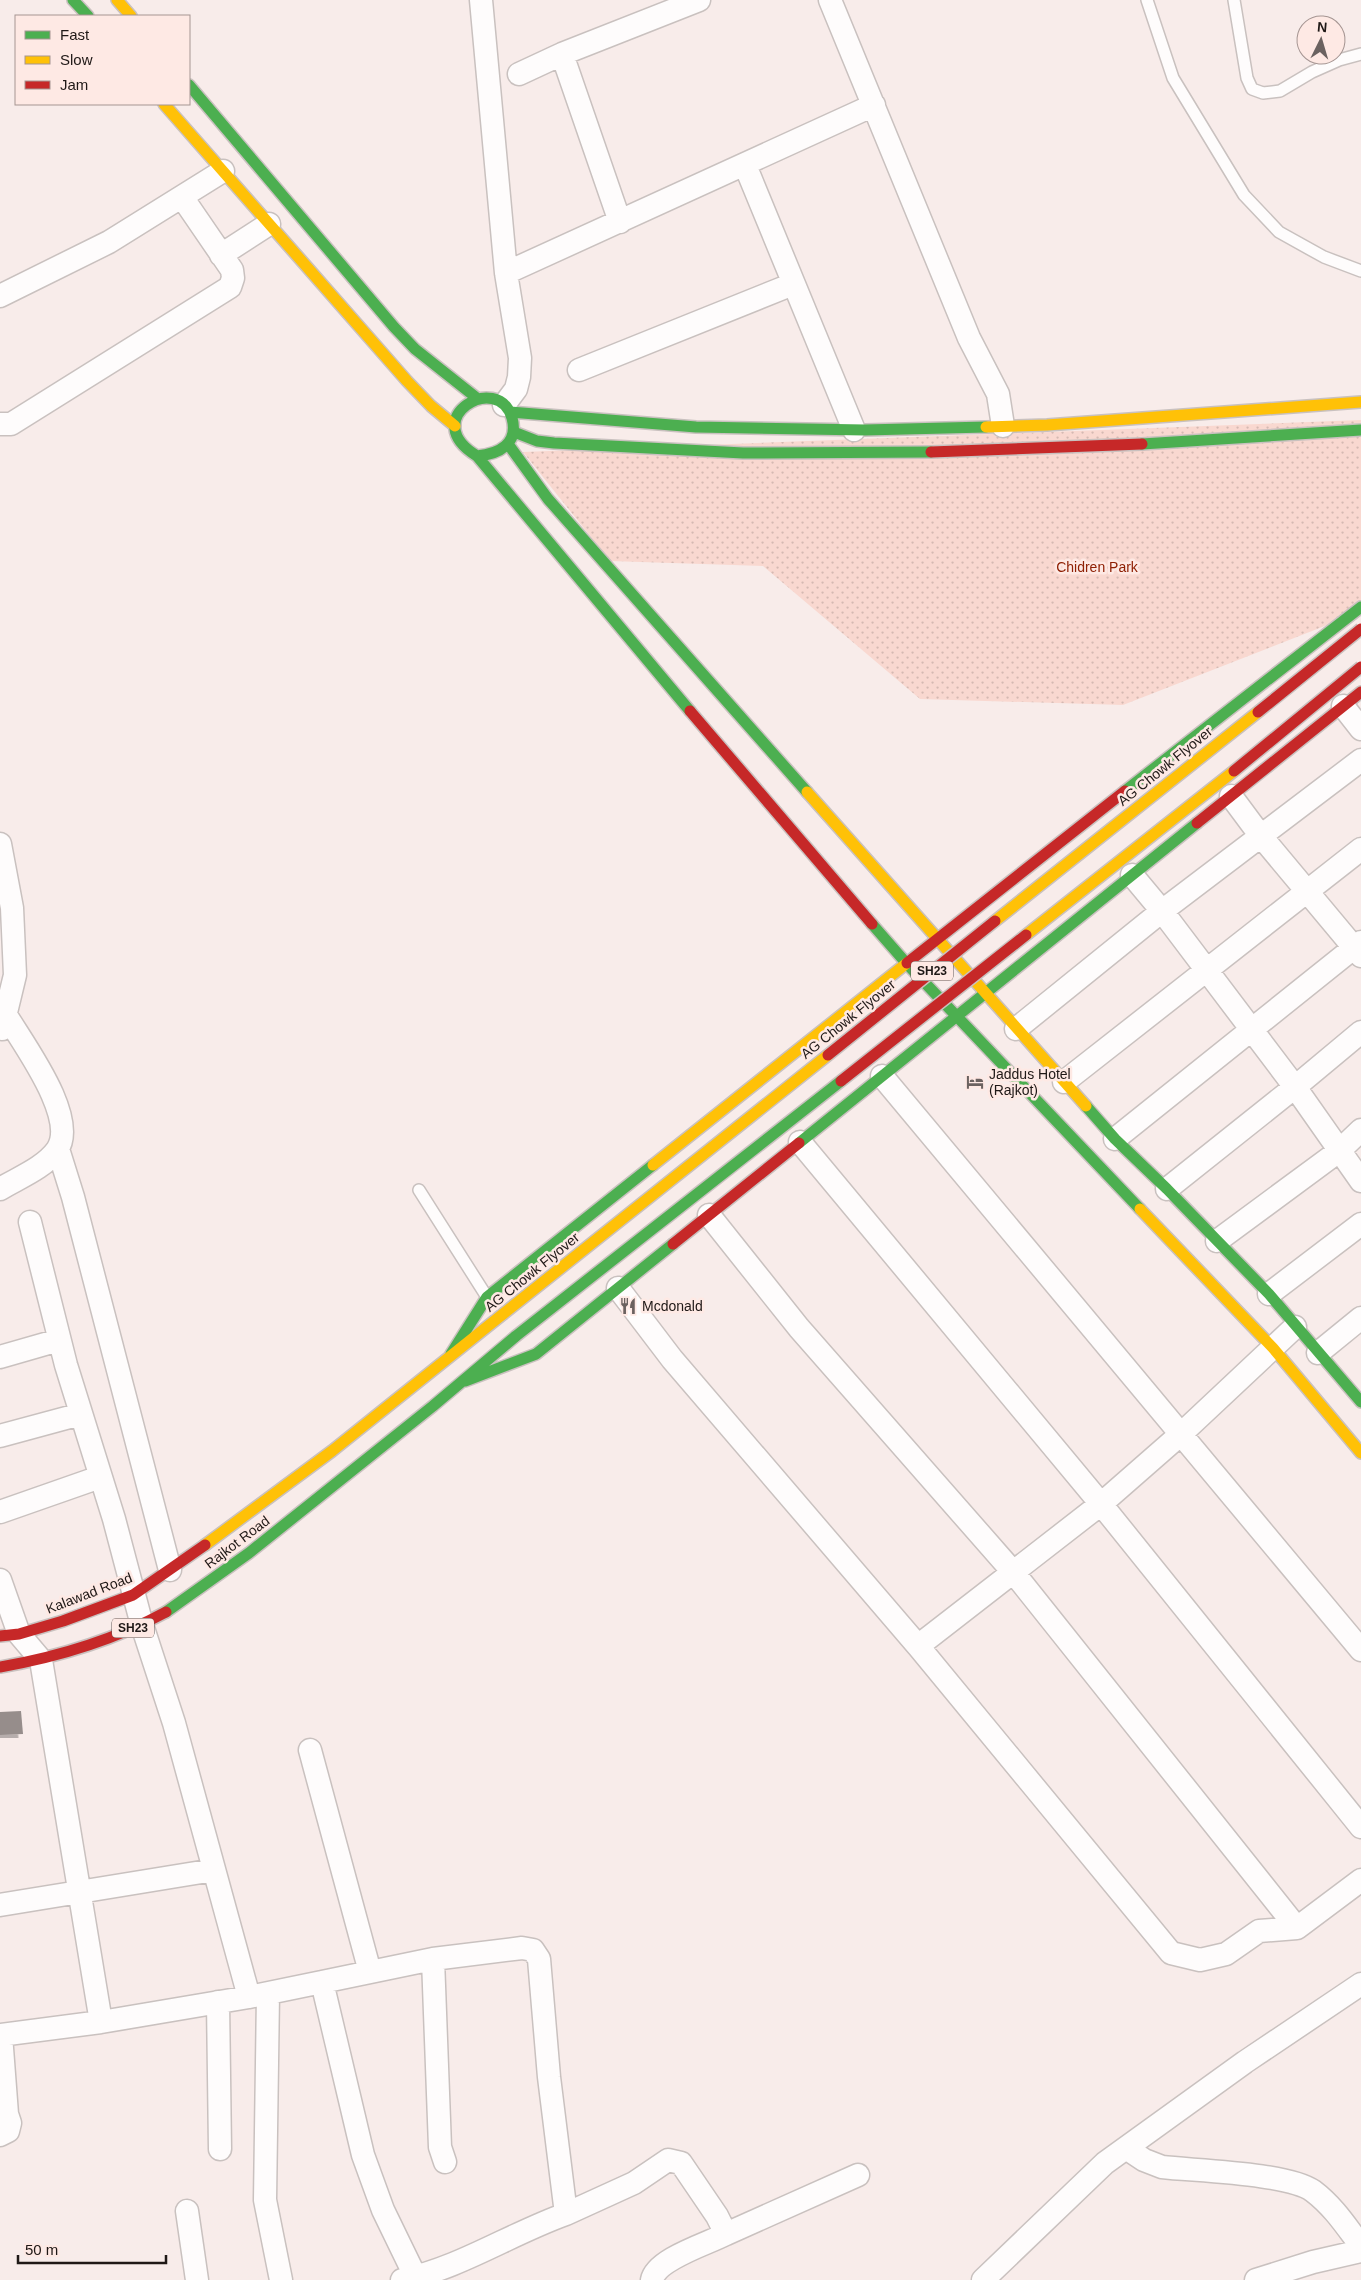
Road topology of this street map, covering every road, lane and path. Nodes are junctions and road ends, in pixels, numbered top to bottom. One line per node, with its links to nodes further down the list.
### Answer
1 (73, 0): 8 (street)
2 (117, 0): 9 (street)
3 (481, 0): 23 (street)
4 (830, 0): 15 (street)
5 (1147, 0): 22 (lane)
6 (1234, 0): 11 (lane)
7 (689, 2): 10 (street)
8 (87, 15)
9 (130, 15)
10 (562, 54): 12 (street); 19 (street)
11 (1361, 54)
12 (519, 74)
13 (190, 86): 27 (street)
14 (165, 105): 17 (street)
15 (874, 105): 16 (street); 32 (street)
16 (745, 165): 19 (street); 24 (street)
17 (223, 170): 18 (street); 20 (street)
18 (182, 197): 21 (street); 25 (street)
19 (620, 222): 23 (street)
20 (269, 224): 21 (street); 31 (street)
21 (221, 255): 30 (street)
22 (1361, 271)
23 (506, 273): 29 (street)
24 (793, 284): 26 (street); 33 (street)
25 (0, 296)
26 (579, 370)
27 (478, 398): 29 (street); 31 (street)
28 (1361, 402): 32 (street)
29 (507, 409): 33 (street); 35 (street)
30 (0, 424)
31 (455, 426): 37 (street)
32 (1003, 426): 33 (street)
33 (854, 430)
34 (1361, 430): 35 (street)
35 (514, 432): 36 (street)
36 (508, 444): 37 (street); 52 (street)
37 (477, 456): 54 (street)
38 (1361, 607): 52 (street)
39 (1361, 629): 88 (street, AG Chowk Flyover / SH23, bridge)
40 (1361, 667): 89 (street, SH23, bridge)
41 (1361, 692): 42 (street)
42 (1343, 706): 43 (street); 45 (street)
43 (1361, 729)
44 (1361, 760): 46 (street)
45 (1231, 796): 46 (street); 49 (street)
46 (1260, 835): 50 (street); 51 (street)
47 (0, 844): 56 (street)
48 (1361, 849): 50 (street)
49 (1132, 875): 51 (street); 57 (street)
50 (1308, 892): 53 (street); 55 (street)
51 (1162, 911): 55 (street); 60 (street)
52 (937, 939): 54 (street); 57 (street)
53 (1359, 949): 61 (street)
54 (907, 964): 58 (street); 81 (street)
55 (1207, 972): 61 (street); 64 (street)
56 (7, 975): 59 (street)
57 (986, 993): 58 (street); 60 (street)
58 (956, 1016): 63 (street); 85 (street)
59 (3, 1025): 69 (street)
60 (1016, 1029): 64 (street)
61 (1251, 1029): 65 (street); 67 (street)
62 (1361, 1032): 65 (street)
63 (882, 1076): 68 (street); 92 (street)
64 (1064, 1082): 67 (street)
65 (1295, 1087): 70 (street); 73 (street)
66 (1361, 1130): 70 (street)
67 (1115, 1139): 73 (street)
68 (800, 1142): 75 (street); 96 (street)
69 (58, 1149): 72 (street); 99 (street)
70 (1338, 1151): 71 (street); 78 (street)
71 (1361, 1181)
72 (0, 1189)
73 (1167, 1189): 78 (street)
74 (418, 1190): 81 (lane)
75 (709, 1215): 79 (street); 100 (street)
76 (30, 1222): 84 (street)
77 (1361, 1224): 80 (street)
78 (1217, 1241): 80 (street)
79 (618, 1288): 89 (street); 105 (street)
80 (1269, 1294): 83 (street)
81 (487, 1297): 88 (street)
82 (1361, 1318): 86 (street)
83 (1295, 1327): 85 (street); 86 (street)
84 (59, 1340): 87 (street); 91 (street)
85 (1273, 1348): 92 (street); 94 (street)
86 (1318, 1353): 90 (street)
87 (0, 1357)
88 (448, 1358): 98 (street, Rajkot Road / SH23)
89 (460, 1383): 103 (street, Rajkot Road / SH23)
90 (1361, 1402)
91 (81, 1414): 93 (street); 95 (street)
92 (1181, 1434): 96 (street); 106 (street)
93 (0, 1436)
94 (1361, 1453)
95 (100, 1477): 97 (street); 102 (street)
96 (1101, 1504): 100 (street); 110 (street)
97 (0, 1512)
98 (231, 1527): 99 (street, Kalawad Road / SH23)
99 (170, 1570): 102 (street, Kalawad Road / SH23)
100 (1014, 1573): 105 (street); 115 (street)
101 (0, 1580): 104 (street)
102 (134, 1595): 103 (street); 104 (street, Kalawad Road / SH23)
103 (142, 1624): 107 (street, Rajkot Road / SH23); 111 (street)
104 (9, 1635): 107 (street)
105 (918, 1646): 115 (street)
106 (1361, 1650)
107 (41, 1660): 108 (street, Rajkot Road / SH23); 113 (street)
108 (0, 1667)
109 (310, 1750): 117 (street)
110 (1361, 1827)
111 (214, 1870): 113 (street); 120 (street)
112 (1361, 1880): 115 (street)
113 (79, 1891): 114 (street); 122 (street)
114 (0, 1906)
115 (1297, 1928)
116 (433, 1959): 117 (street); 127 (street); 130 (street)
117 (370, 1972): 118 (street)
118 (322, 1982): 120 (street); 134 (street)
119 (1361, 1984): 125 (street)
120 (259, 1995): 121 (street); 136 (street)
121 (218, 2002): 122 (street); 126 (street)
122 (101, 2022): 123 (street)
123 (1, 2035): 124 (street)
124 (0, 2135)
125 (1126, 2148): 132 (street); 138 (street)
126 (220, 2149)
127 (445, 2162)
128 (858, 2175): 131 (street)
129 (187, 2211): 135 (street)
130 (566, 2214): 131 (street); 134 (street)
131 (726, 2234): 137 (street)
132 (1361, 2246)
133 (1361, 2251): 139 (street)
134 (411, 2279)
135 (197, 2280)
136 (281, 2280)
137 (652, 2280)
138 (984, 2280)
139 (1256, 2280)

